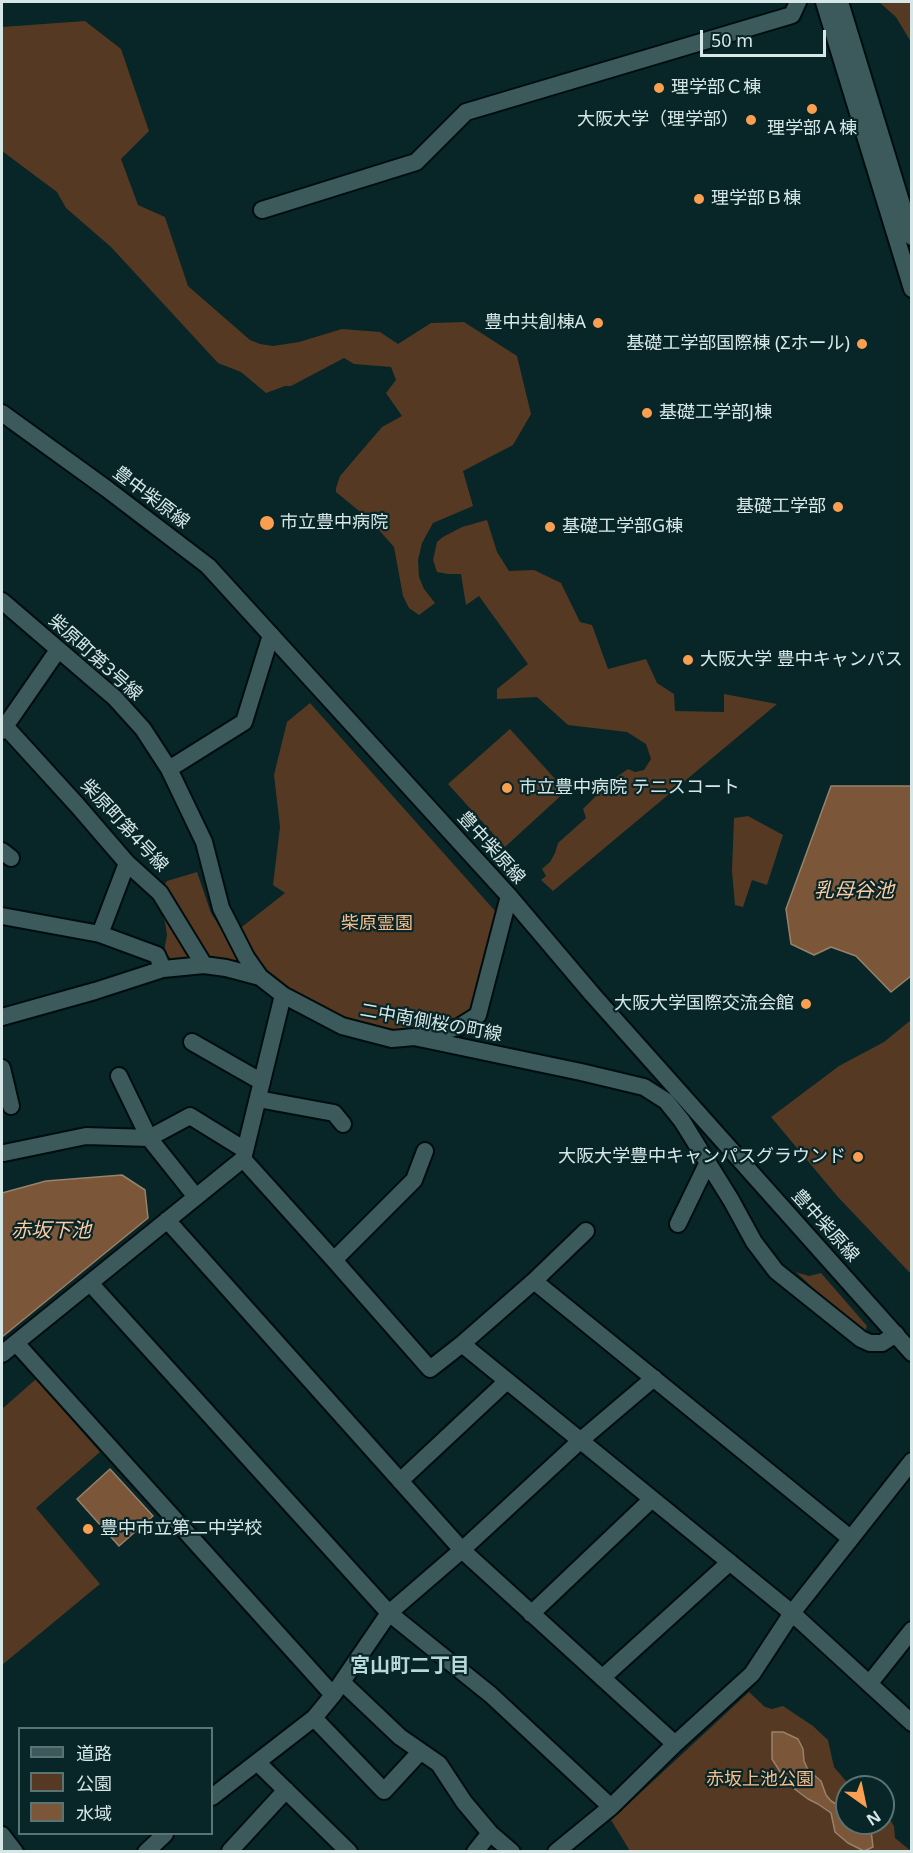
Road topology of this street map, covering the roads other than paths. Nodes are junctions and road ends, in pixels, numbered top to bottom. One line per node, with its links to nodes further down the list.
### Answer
1 (798, 2): 4 (street)
2 (824, 2): 6 (street)
3 (840, 2): 5 (street)
4 (262, 210)
5 (912, 237)
6 (912, 289)
7 (2, 412): 9 (street, 豊中柴原線)
8 (2, 601): 10 (street, 柴原町第3号線)
9 (271, 635): 12 (street); 14 (street, 豊中柴原線)
10 (58, 650): 11 (street); 12 (street, 柴原町第3号線)
11 (3, 727): 13 (street, 柴原町第4号線)
12 (169, 769): 19 (street, 柴原町第3号線)
13 (128, 863): 16 (street); 17 (street, 柴原町第4号線)
14 (509, 897): 22 (street); 42 (street, 豊中柴原線)
15 (2, 916): 16 (street)
16 (100, 934): 18 (street)
17 (204, 965): 18 (street); 19 (street)
18 (163, 969): 21 (street)
19 (260, 977): 20 (street, 二中南側桜の町線)
20 (283, 995): 22 (street, 二中南側桜の町線); 26 (street)
21 (2, 1017)
22 (414, 1037): 34 (street, 二中南側桜の町線)
23 (192, 1042): 26 (street)
24 (2, 1068): 28 (street)
25 (119, 1076): 30 (street)
26 (262, 1082): 27 (street)
27 (258, 1099): 29 (street); 33 (street)
28 (11, 1106)
29 (343, 1124)
30 (149, 1138): 32 (street); 33 (street); 35 (street)
31 (425, 1151): 39 (street)
32 (4, 1154)
33 (244, 1154): 35 (street); 39 (street)
34 (708, 1162): 37 (street); 42 (street, 二中南側桜の町線)
35 (196, 1197): 36 (street)
36 (167, 1221): 41 (street); 51 (street)
37 (678, 1224)
38 (586, 1231): 40 (street)
39 (334, 1260): 44 (street)
40 (534, 1281): 44 (street); 47 (street)
41 (90, 1283): 43 (street); 56 (street)
42 (896, 1334): 45 (street, 豊中柴原線)
43 (16, 1343): 46 (street); 62 (street)
44 (462, 1344): 48 (street)
45 (912, 1353)
46 (2, 1354)
47 (654, 1378): 49 (street); 53 (street)
48 (507, 1381): 49 (street); 51 (street)
49 (581, 1440): 52 (street); 54 (street)
50 (912, 1461): 53 (street)
51 (400, 1481): 54 (street)
52 (652, 1499): 55 (street); 58 (street)
53 (850, 1538): 57 (street)
54 (462, 1550): 56 (street); 58 (street)
55 (730, 1562): 57 (street); 60 (street)
56 (389, 1613): 62 (street); 70 (street)
57 (792, 1613): 61 (street); 65 (street)
58 (531, 1614): 60 (street)
59 (912, 1630): 61 (street)
60 (602, 1678): 65 (street)
61 (869, 1684): 64 (street)
62 (338, 1689): 63 (street); 66 (street)
63 (314, 1718): 66 (street); 67 (street)
64 (912, 1723)
65 (675, 1744): 70 (street)
66 (420, 1752): 71 (street)
67 (257, 1762): 68 (street); 69 (street)
68 (286, 1790): 76 (street); 77 (street)
69 (213, 1796)
70 (611, 1807): 80 (street)
71 (490, 1833): 78 (street); 79 (street)
72 (2, 1835): 74 (street)
73 (163, 1835): 75 (street)
74 (15, 1851)
75 (146, 1851)
76 (231, 1851)
77 (349, 1851)
78 (475, 1851)
79 (512, 1851)
80 (556, 1851)

